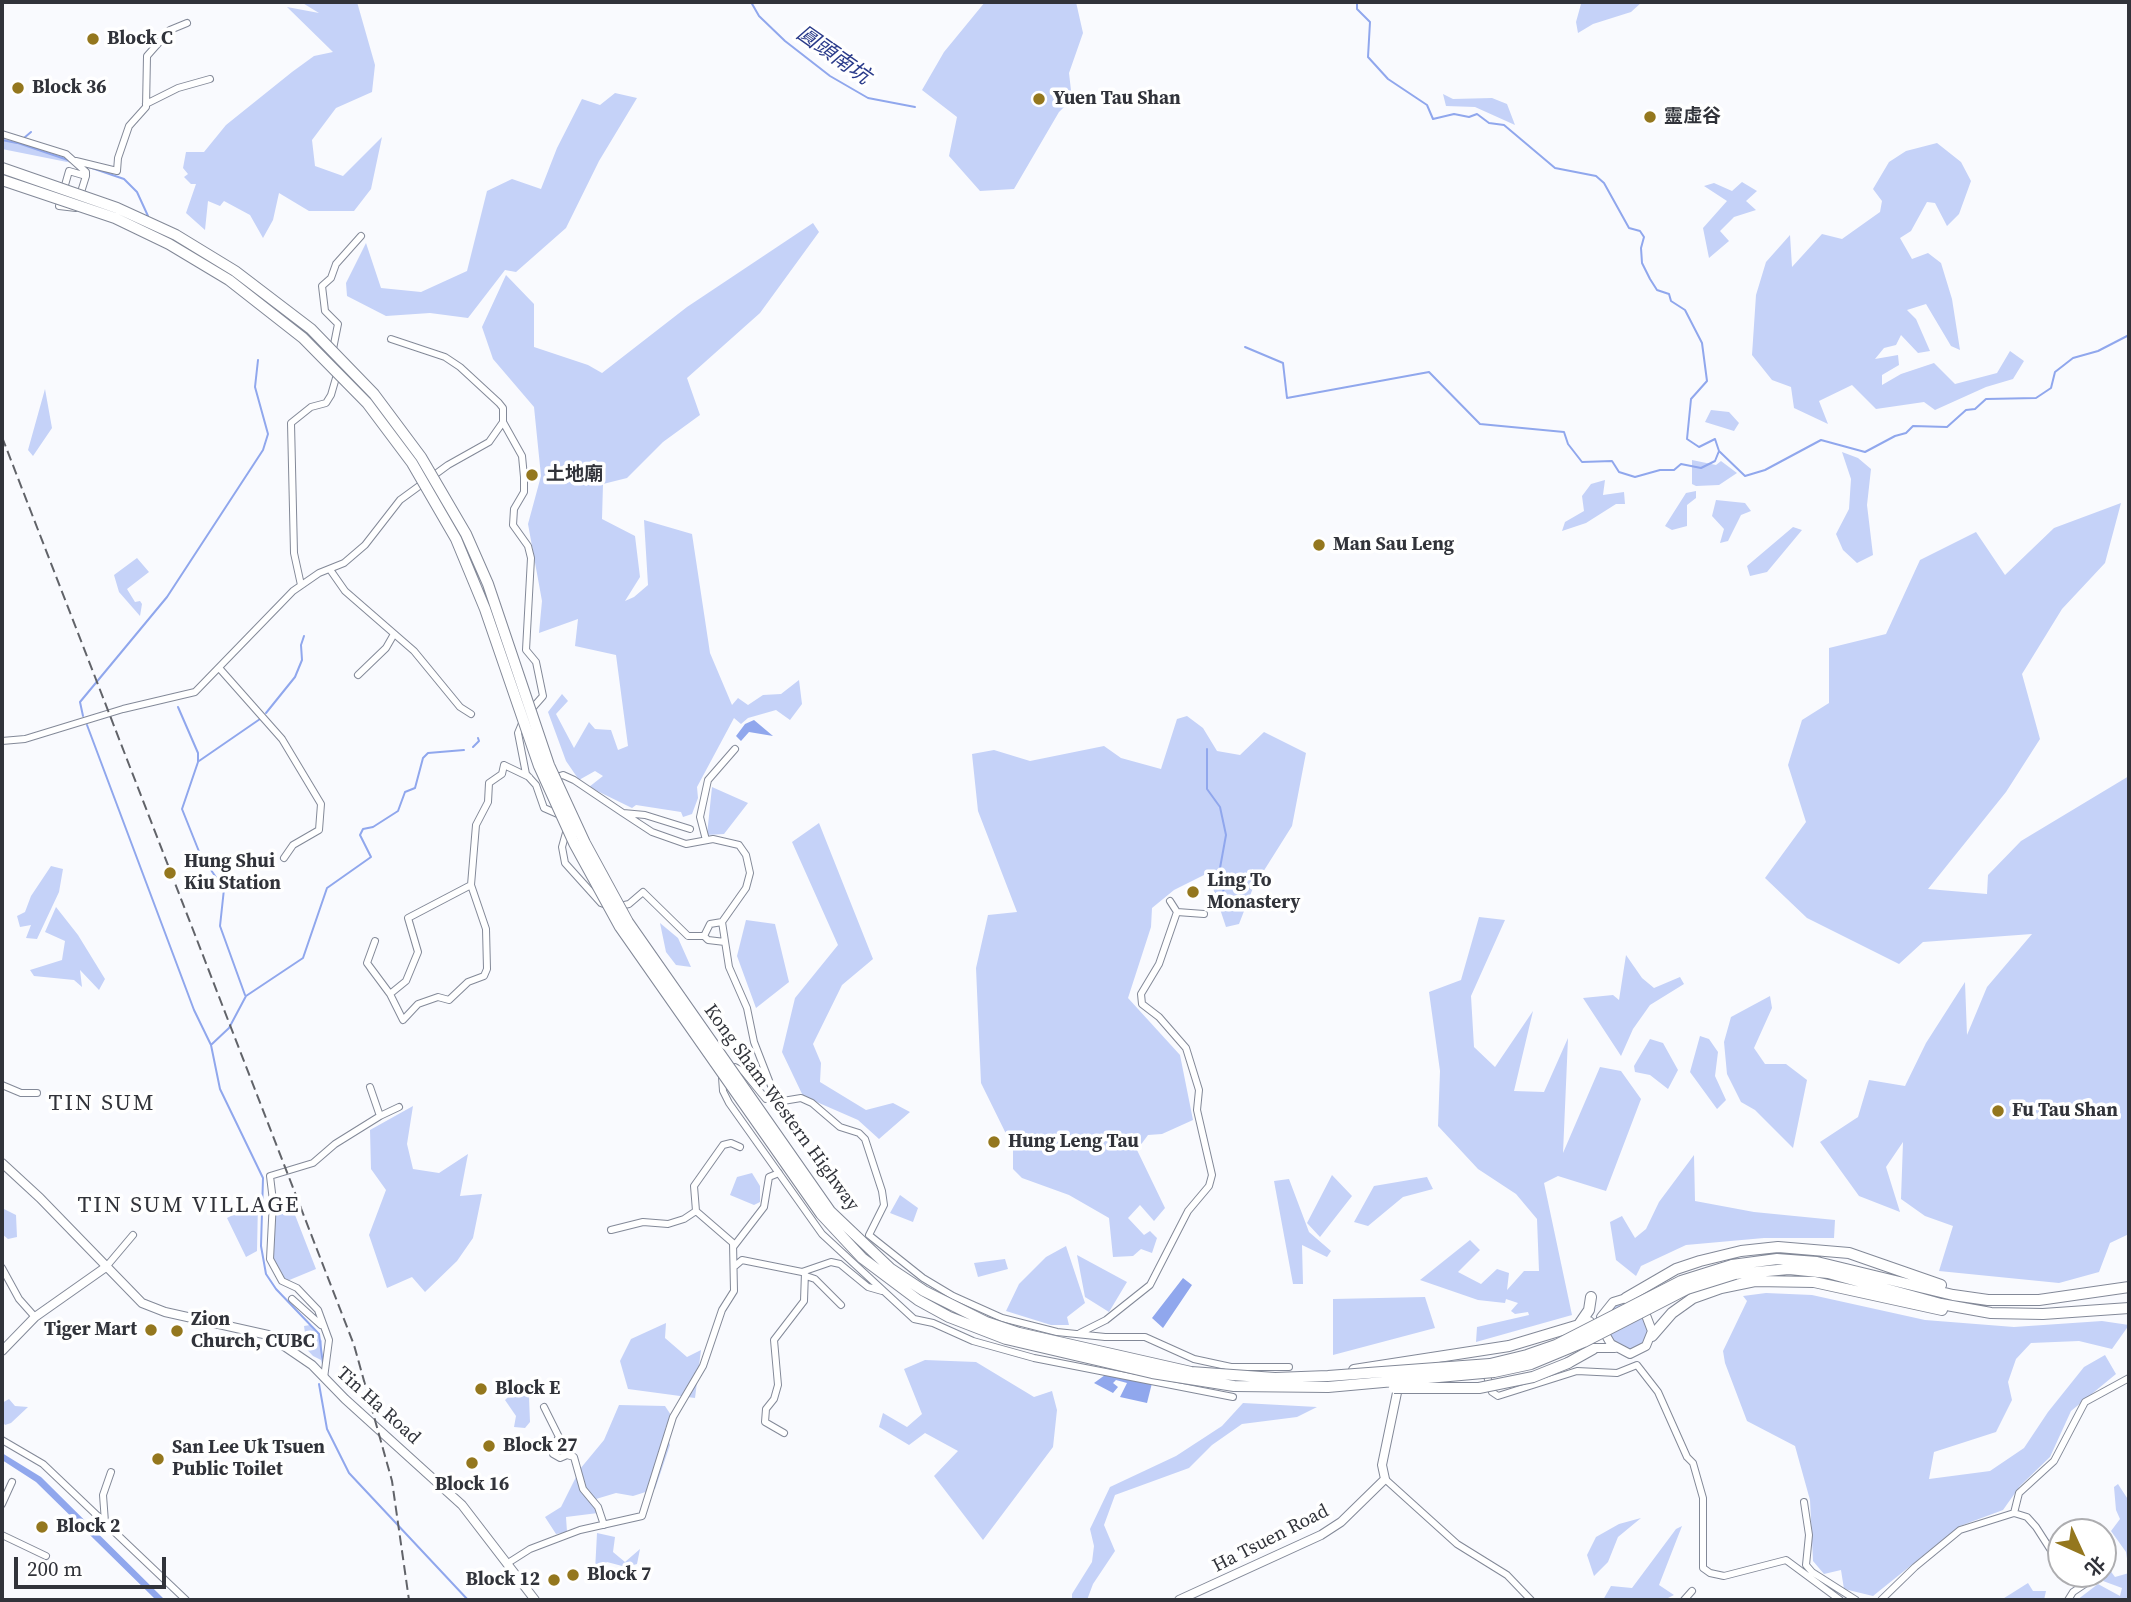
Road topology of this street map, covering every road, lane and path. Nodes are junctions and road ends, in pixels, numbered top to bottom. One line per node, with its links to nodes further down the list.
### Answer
1 (187, 23): 3 (street)
2 (210, 79): 3 (street)
3 (146, 104): 5 (street)
4 (2, 134): 5 (street)
5 (75, 161): 7 (street)
6 (2, 168): 78 (highway, Kong Sham Western Highway, bridge)
7 (86, 176): 7 (street)
8 (2, 180): 78 (highway, Kong Sham Western Highway, bridge)
9 (361, 236): 13 (street)
10 (391, 339): 11 (street)
11 (503, 422): 12 (street); 20 (street)
12 (331, 570): 13 (street); 14 (street)
13 (301, 585): 15 (street)
14 (394, 634): 16 (street); 17 (street)
15 (220, 669): 18 (street); 25 (street)
16 (358, 675)
17 (471, 714)
18 (2, 741)
19 (735, 749): 24 (street)
20 (530, 777): 21 (street); 26 (street)
21 (536, 785): 22 (street); 31 (street)
22 (623, 813): 23 (street); 24 (street)
23 (690, 829)
24 (706, 840): 30 (street)
25 (284, 858)
26 (471, 885): 34 (street); 34 (street)
27 (1170, 901): 28 (street)
28 (1177, 912): 29 (street); 66 (street)
29 (1204, 914)
30 (722, 922): 31 (street); 33 (street)
31 (704, 936): 33 (street)
32 (375, 942): 34 (street)
33 (724, 942): 38 (street)
34 (390, 994)
35 (2, 1085): 37 (street)
36 (370, 1087): 40 (street)
37 (37, 1093)
38 (775, 1097): 43 (street); 66 (street)
39 (399, 1107): 40 (street)
40 (380, 1116): 65 (street)
41 (740, 1147): 44 (street)
42 (2, 1163): 49 (street, Tin Ha Road)
43 (779, 1173): 47 (street); 54 (street)
44 (696, 1211): 45 (street); 47 (street)
45 (611, 1230)
46 (133, 1235): 49 (street)
47 (734, 1246): 48 (street)
48 (735, 1266): 52 (street); 90 (street)
49 (106, 1267): 62 (street); 76 (street, Tin Ha Road)
50 (1733, 1269): 57 (highway, Kong Sham Western Highway); 61 (highway, Kong Sham Western Highway); 78 (highway, Kong Sham Western Highway, bridge)
51 (3, 1273): 62 (street)
52 (805, 1274): 54 (street); 59 (street); 81 (street)
53 (2129, 1287): 57 (highway, Kong Sham Western Highway)
54 (883, 1291): 75 (street)
55 (1591, 1297): 64 (highway)
56 (1626, 1298): 57 (highway); 63 (street); 67 (street)
57 (1976, 1298)
58 (292, 1299): 65 (street)
59 (841, 1305)
60 (2129, 1308): 61 (highway, Kong Sham Western Highway)
61 (1975, 1311): 67 (highway)
62 (35, 1317): 72 (street)
63 (1601, 1317): 64 (street); 70 (street)
64 (1583, 1324): 69 (street); 78 (highway, bridge)
65 (321, 1325): 76 (street)
66 (1080, 1333): 68 (street)
67 (1652, 1336): 70 (street)
68 (1104, 1338): 73 (street); 75 (street)
69 (1557, 1348): 71 (street); 74 (street)
70 (1615, 1348): 71 (street)
71 (1593, 1349): 78 (highway, bridge)
72 (2, 1351)
73 (1289, 1367)
74 (1485, 1370): 84 (street); 101 (street)
75 (1104, 1371): 79 (street)
76 (322, 1377): 94 (street, Tin Ha Road)
77 (2129, 1378): 88 (street)
78 (1328, 1382)
79 (1233, 1397)
80 (544, 1407): 90 (street)
81 (784, 1433)
82 (2, 1440): 89 (street)
83 (111, 1472): 89 (street)
84 (1385, 1479): 98 (street, Ha Tsuen Road); 99 (street)
85 (12, 1482): 87 (street)
86 (1804, 1502): 102 (street)
87 (2, 1504)
88 (2014, 1513): 92 (street); 103 (street)
89 (105, 1522): 96 (street)
90 (604, 1525): 94 (street)
91 (2, 1535): 93 (street)
92 (2047, 1544)
93 (46, 1556)
94 (508, 1563): 97 (street, Tin Ha Road)
95 (1692, 1591): 100 (street)
96 (186, 1600)
97 (535, 1600)
98 (1179, 1600)
99 (1531, 1600)
100 (1684, 1600)
101 (1840, 1600)
102 (1856, 1600)
103 (1881, 1600)

